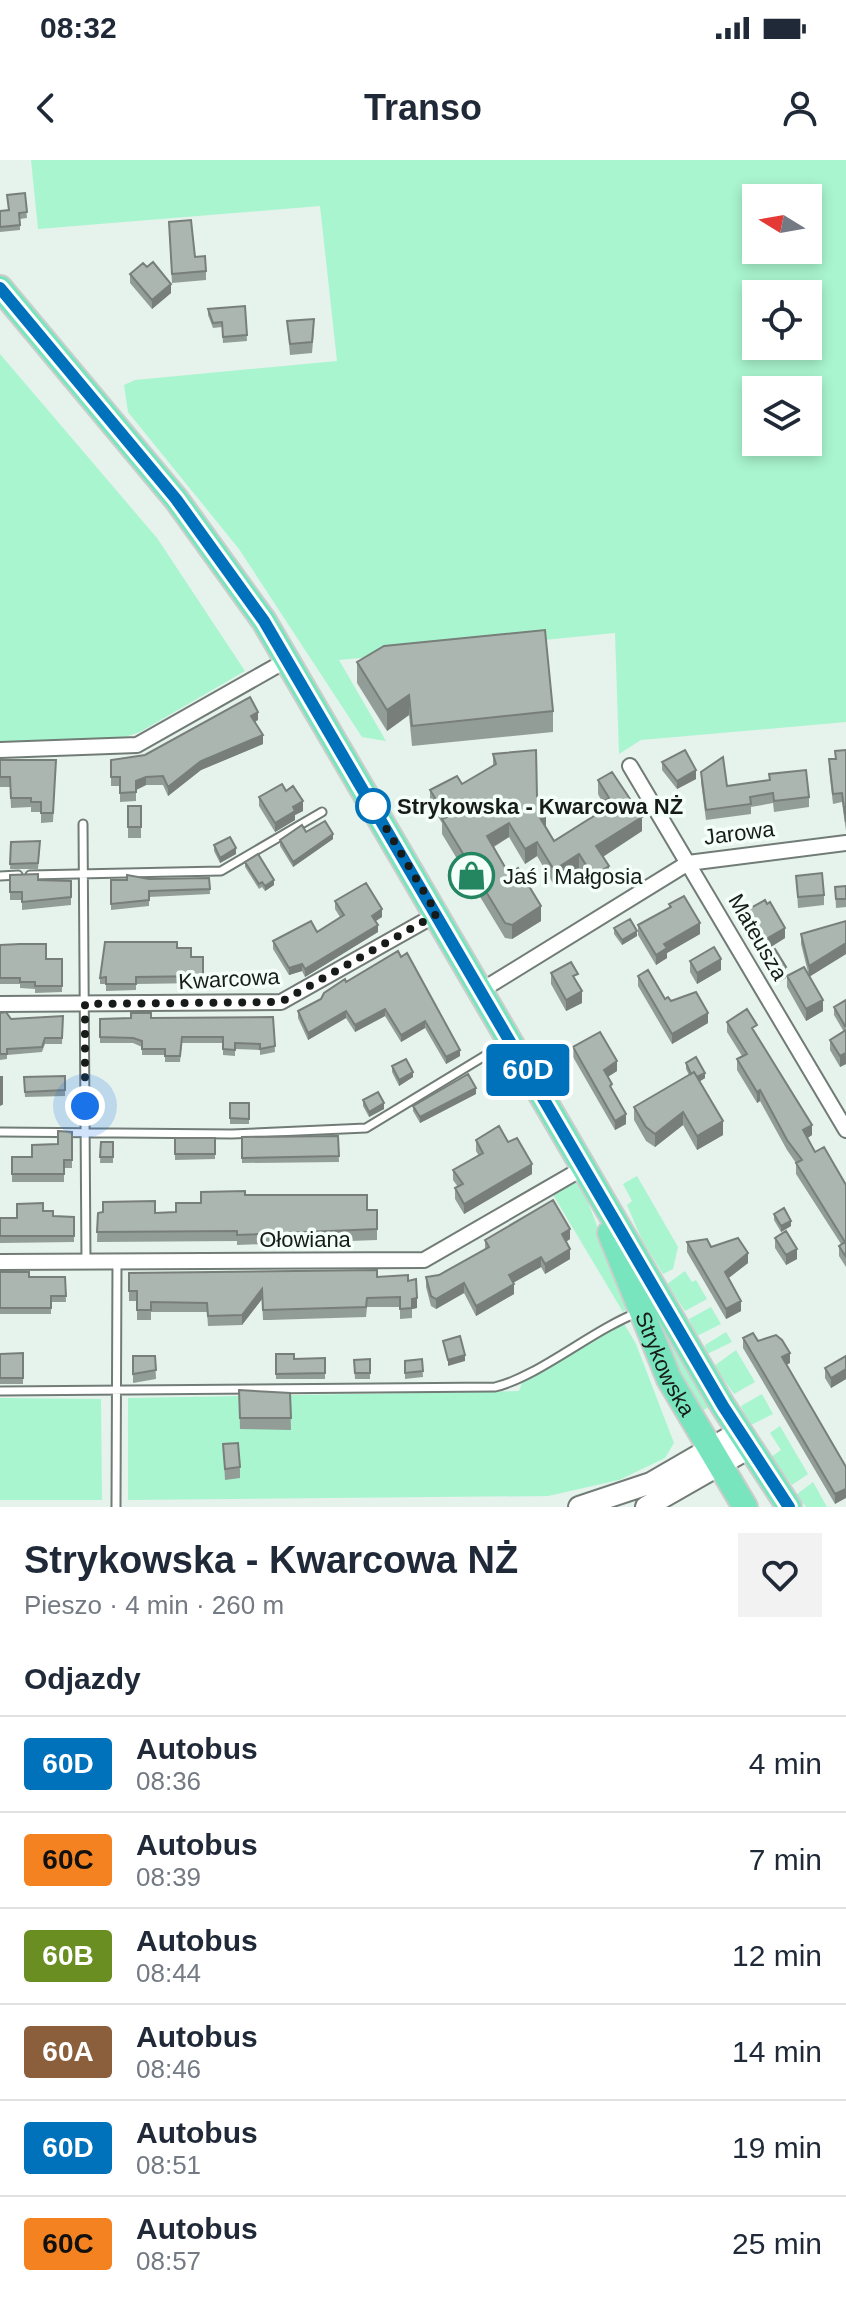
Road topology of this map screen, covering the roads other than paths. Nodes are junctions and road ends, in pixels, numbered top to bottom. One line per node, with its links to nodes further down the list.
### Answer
1 (0, 288): 2 (main road, Strykowska)
2 (287, 660): 3 (street); 11 (main road, Strykowska)
3 (0, 750)
4 (630, 766): 8 (street, Mateusza)
5 (322, 812): 9 (lane)
6 (83, 824): 9 (lane)
7 (846, 843): 8 (street, Jarowa)
8 (688, 863): 12 (street, Jarowa); 16 (street, Mateusza)
9 (83, 874): 10 (lane); 14 (lane)
10 (0, 876)
11 (437, 914): 12 (main road, Strykowska); 14 (street, Kwarcowa)
12 (482, 990): 15 (main road, Strykowska)
13 (0, 1004): 14 (street, Kwarcowa)
14 (85, 1004): 18 (lane)
15 (511, 1040): 18 (lane); 19 (main road, Strykowska)
16 (846, 1130)
17 (0, 1132): 18 (lane)
18 (85, 1132): 20 (lane)
19 (585, 1167): 21 (street, Ołowiana); 23 (main road, Strykowska); 26 (main road, Strykowska)
20 (86, 1261): 21 (street, Ołowiana); 22 (street, Ołowiana)
21 (117, 1261): 25 (lane)
22 (0, 1262)
23 (639, 1312): 25 (lane); 27 (main road, Strykowska)
24 (0, 1391): 25 (lane)
25 (117, 1392): 29 (lane)
26 (744, 1440): 27 (street); 32 (main road, Strykowska)
27 (714, 1458): 28 (street); 31 (main road, Strykowska)
28 (650, 1499): 30 (street)
29 (116, 1507)
30 (579, 1507)
31 (745, 1507)
32 (789, 1507)

